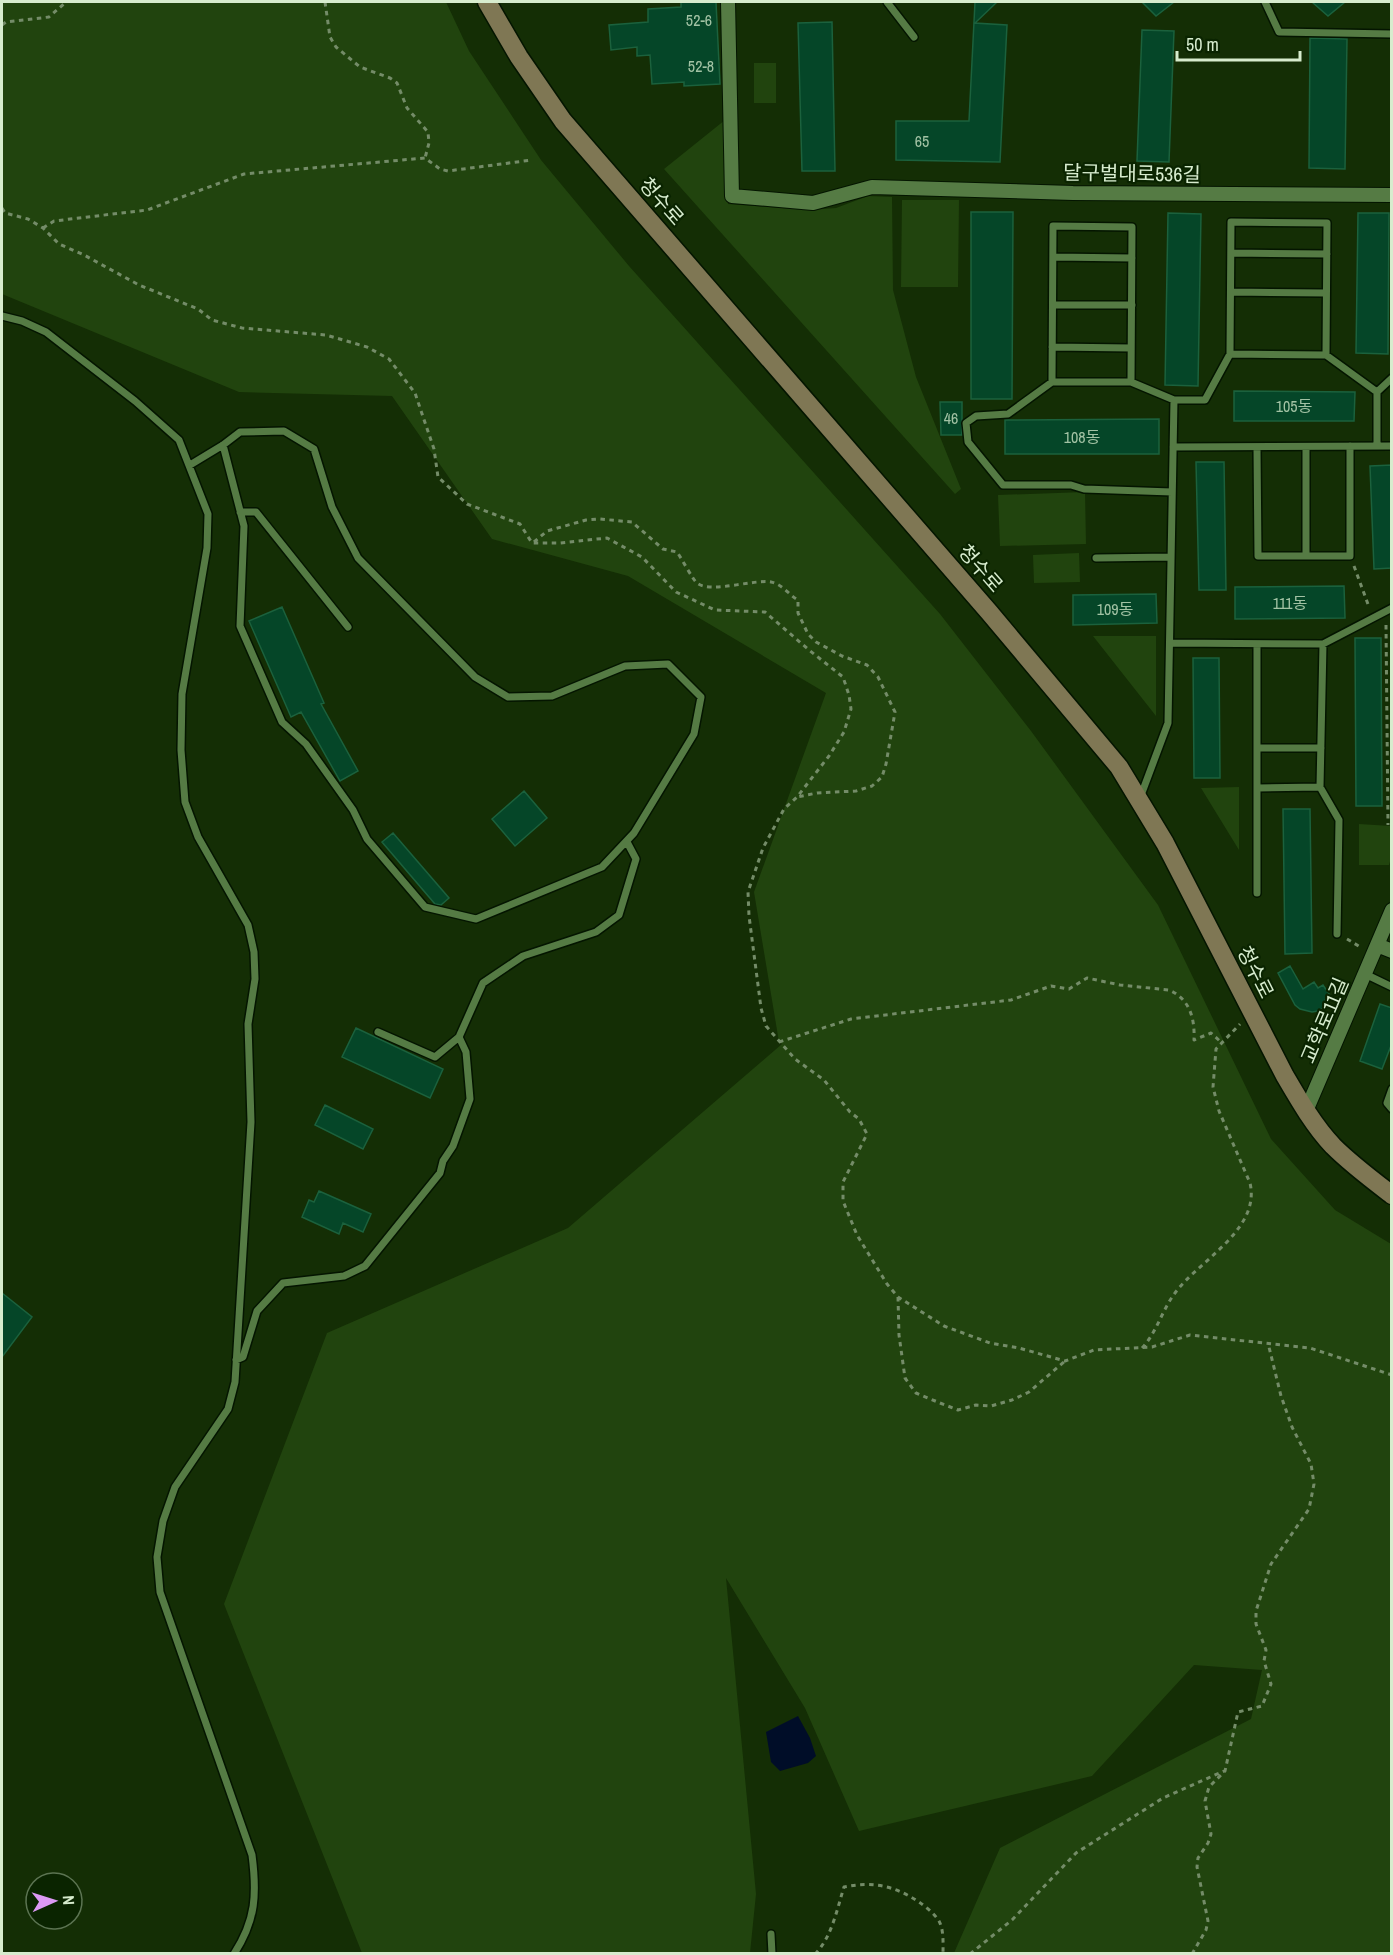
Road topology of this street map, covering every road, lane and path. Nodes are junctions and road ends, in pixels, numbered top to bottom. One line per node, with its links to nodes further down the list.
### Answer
1 (66, 2): 7 (path)
2 (325, 2): 10 (path)
3 (488, 2): 59 (main road, 청수로)
4 (728, 2): 12 (street, 달구벌대로536길)
5 (887, 2): 9 (lane)
6 (1265, 2): 8 (lane)
7 (2, 25)
8 (1392, 34)
9 (914, 37)
10 (425, 158): 11 (path); 14 (path)
11 (532, 160)
12 (1392, 195)
13 (2, 208): 14 (path)
14 (43, 228): 43 (path)
15 (1231, 253): 16 (lane); 16 (lane); 19 (lane)
16 (1327, 254): 20 (lane)
17 (1053, 257): 18 (lane); 18 (lane); 21 (lane)
18 (1132, 258): 22 (lane)
19 (1231, 292): 20 (lane); 26 (lane)
20 (1326, 293): 27 (lane)
21 (1053, 305): 22 (lane); 24 (lane)
22 (1132, 305): 25 (lane)
23 (2, 316): 40 (lane)
24 (1052, 347): 25 (lane); 29 (lane)
25 (1131, 348): 30 (lane)
26 (1230, 354): 27 (lane); 32 (lane)
27 (1326, 355): 31 (lane)
28 (1392, 378): 31 (lane)
29 (1052, 382): 30 (lane); 41 (lane)
30 (1131, 382): 32 (lane)
31 (1377, 392): 35 (lane)
32 (1174, 400): 37 (lane)
33 (223, 445): 40 (lane); 42 (lane); 61 (lane)
34 (1350, 446): 35 (lane); 39 (lane); 45 (lane)
35 (1377, 446): 36 (lane)
36 (1392, 446)
37 (1173, 447): 38 (lane); 41 (lane)
38 (1257, 447): 39 (lane); 44 (lane)
39 (1306, 447): 44 (lane)
40 (190, 465): 81 (lane)
41 (1172, 492): 46 (lane)
42 (240, 512): 50 (lane); 61 (lane)
43 (532, 543): 58 (path); 58 (path)
44 (1306, 556): 45 (lane)
45 (1350, 556): 49 (path)
46 (1171, 557): 47 (lane); 51 (lane)
47 (1096, 558)
48 (1389, 609): 49 (lane); 60 (path)
49 (1373, 617): 53 (lane)
50 (348, 627)
51 (1170, 643): 52 (lane); 59 (lane)
52 (1257, 644): 53 (lane); 54 (lane)
53 (1323, 644): 55 (lane)
54 (1258, 748): 55 (lane); 57 (lane)
55 (1321, 748): 56 (lane)
56 (1320, 787): 57 (lane); 64 (lane)
57 (1258, 788): 62 (lane)
58 (797, 797): 72 (path)
59 (1139, 801): 69 (main road, 청수로)
60 (1388, 825)
61 (627, 842): 71 (lane)
62 (1257, 893)
63 (1392, 910): 65 (street, 교학로11길)
64 (1337, 934): 65 (path)
65 (1370, 947): 66 (street); 67 (street, 교학로11길)
66 (1392, 951)
67 (1365, 974): 68 (lane); 76 (street, 교학로11길)
68 (1392, 987)
69 (1251, 1012): 73 (path); 76 (main road, 청수로)
70 (378, 1032): 71 (lane)
71 (459, 1037): 81 (lane)
72 (779, 1042): 73 (path); 78 (path)
73 (1222, 1043): 80 (path)
74 (1392, 1089): 75 (lane)
75 (1392, 1109)
76 (1306, 1111): 77 (main road, 청수로)
77 (1392, 1195)
78 (898, 1297): 82 (path); 82 (path)
79 (1268, 1343): 80 (path); 83 (path); 84 (path)
80 (1142, 1348): 82 (path)
81 (236, 1360): 86 (lane)
82 (1065, 1361)
83 (1392, 1375)
84 (1226, 1771): 90 (path); 91 (path)
85 (771, 1934): 87 (lane)
86 (234, 1953)
87 (772, 1953)
88 (815, 1953): 89 (path)
89 (943, 1953)
90 (970, 1953)
91 (1192, 1953)

